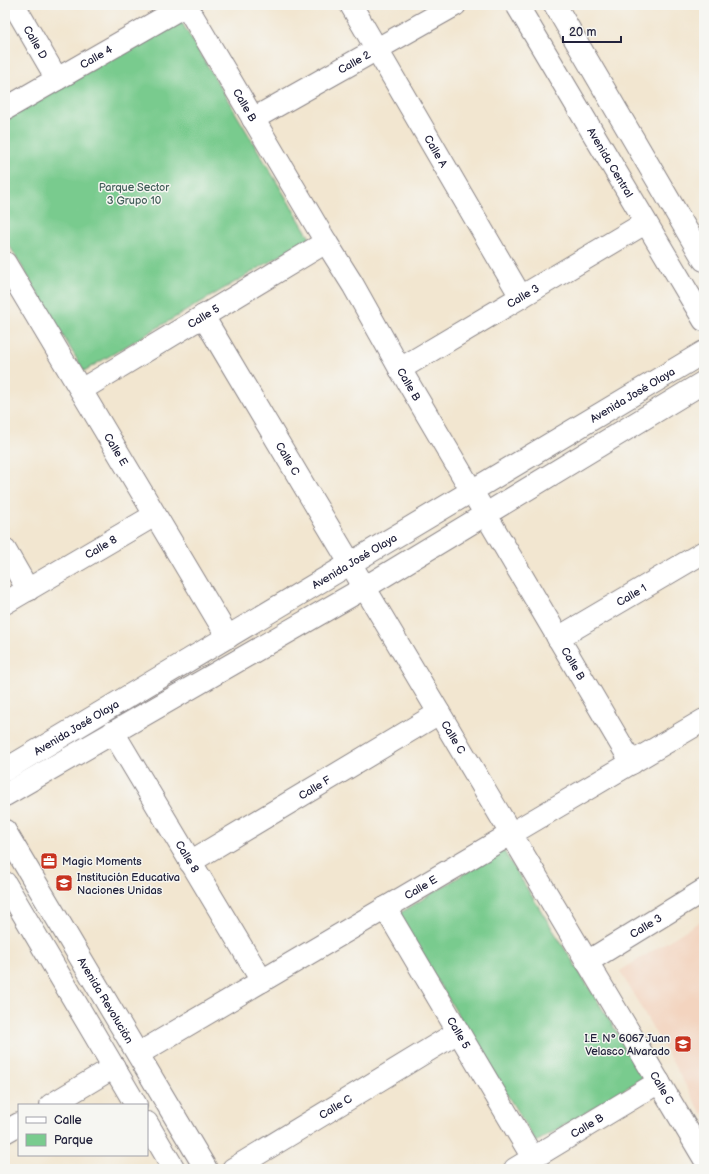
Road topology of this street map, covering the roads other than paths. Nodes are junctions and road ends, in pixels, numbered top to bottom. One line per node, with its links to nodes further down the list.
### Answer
1 (14, 5): 8 (street, Calle D)
2 (186, 5): 8 (street, Calle 4); 10 (street, Calle B)
3 (352, 5): 7 (street, Calle A)
4 (455, 5): 7 (street, Calle 2)
5 (517, 5): 11 (street, Avenida Central)
6 (555, 5): 13 (street)
7 (377, 49): 10 (street, Calle 2); 15 (street, Calle A)
8 (57, 79): 9 (street, Calle 4)
9 (5, 108)
10 (253, 119): 12 (street, Calle B)
11 (645, 223): 15 (street, Calle 3); 17 (street, Avenida Central)
12 (326, 242): 16 (street, Calle 5); 19 (street, Calle B)
13 (704, 260)
14 (6, 267): 21 (street, Calle E)
15 (521, 297): 19 (street, Calle 3)
16 (203, 316): 21 (street, Calle 5); 27 (street, Calle C)
17 (704, 320)
18 (704, 352): 22 (street, Avenida José Olaya)
19 (400, 369): 22 (street, Calle B)
20 (704, 382): 23 (street, Avenida José Olaya)
21 (81, 390): 24 (street, Calle E)
22 (471, 490): 23 (street, Calle B); 27 (street, Avenida José Olaya)
23 (486, 514): 28 (street, Avenida José Olaya); 32 (street, Calle B)
24 (155, 515): 29 (street, Calle 8); 31 (street, Calle E)
25 (5, 550): 29 (street)
26 (704, 552): 32 (street, Calle 1)
27 (349, 563): 28 (street, Calle C); 31 (street, Avenida José Olaya)
28 (364, 588): 33 (street, Calle C); 35 (street, Avenida José Olaya)
29 (28, 590): 30 (street, Calle 8)
30 (5, 603)
31 (228, 637): 37 (street, Avenida José Olaya)
32 (558, 638): 36 (street, Calle B)
33 (439, 714): 40 (street, Calle C); 41 (street, Calle F)
34 (704, 720): 36 (street, Calle E)
35 (113, 732): 38 (street, Avenida José Olaya); 41 (street, Calle 8)
36 (632, 763): 40 (street, Calle E)
37 (5, 770)
38 (5, 795)
39 (5, 831): 48 (street, Avenida Revolución)
40 (511, 834): 44 (street, Calle E); 45 (street, Calle C)
41 (190, 862): 46 (street, Calle 8)
42 (5, 883): 49 (street)
43 (704, 890): 45 (street, Calle 3)
44 (385, 908): 46 (street, Calle E); 47 (street, Calle 5)
45 (587, 962): 50 (street, Calle C)
46 (262, 981): 48 (street, Calle E)
47 (458, 1032): 57 (street, Calle 5); 60 (street, Calle C)
48 (138, 1054): 59 (street, Avenida Revolución)
49 (114, 1067): 51 (street); 52 (street)
50 (659, 1082): 56 (street, Calle C); 57 (street, Calle B)
51 (53, 1104)
52 (135, 1104)
53 (18, 1125): 55 (street)
54 (148, 1126): 58 (street)
55 (5, 1132)
56 (704, 1158)
57 (524, 1164)
58 (174, 1169)
59 (206, 1169)
60 (233, 1169)

